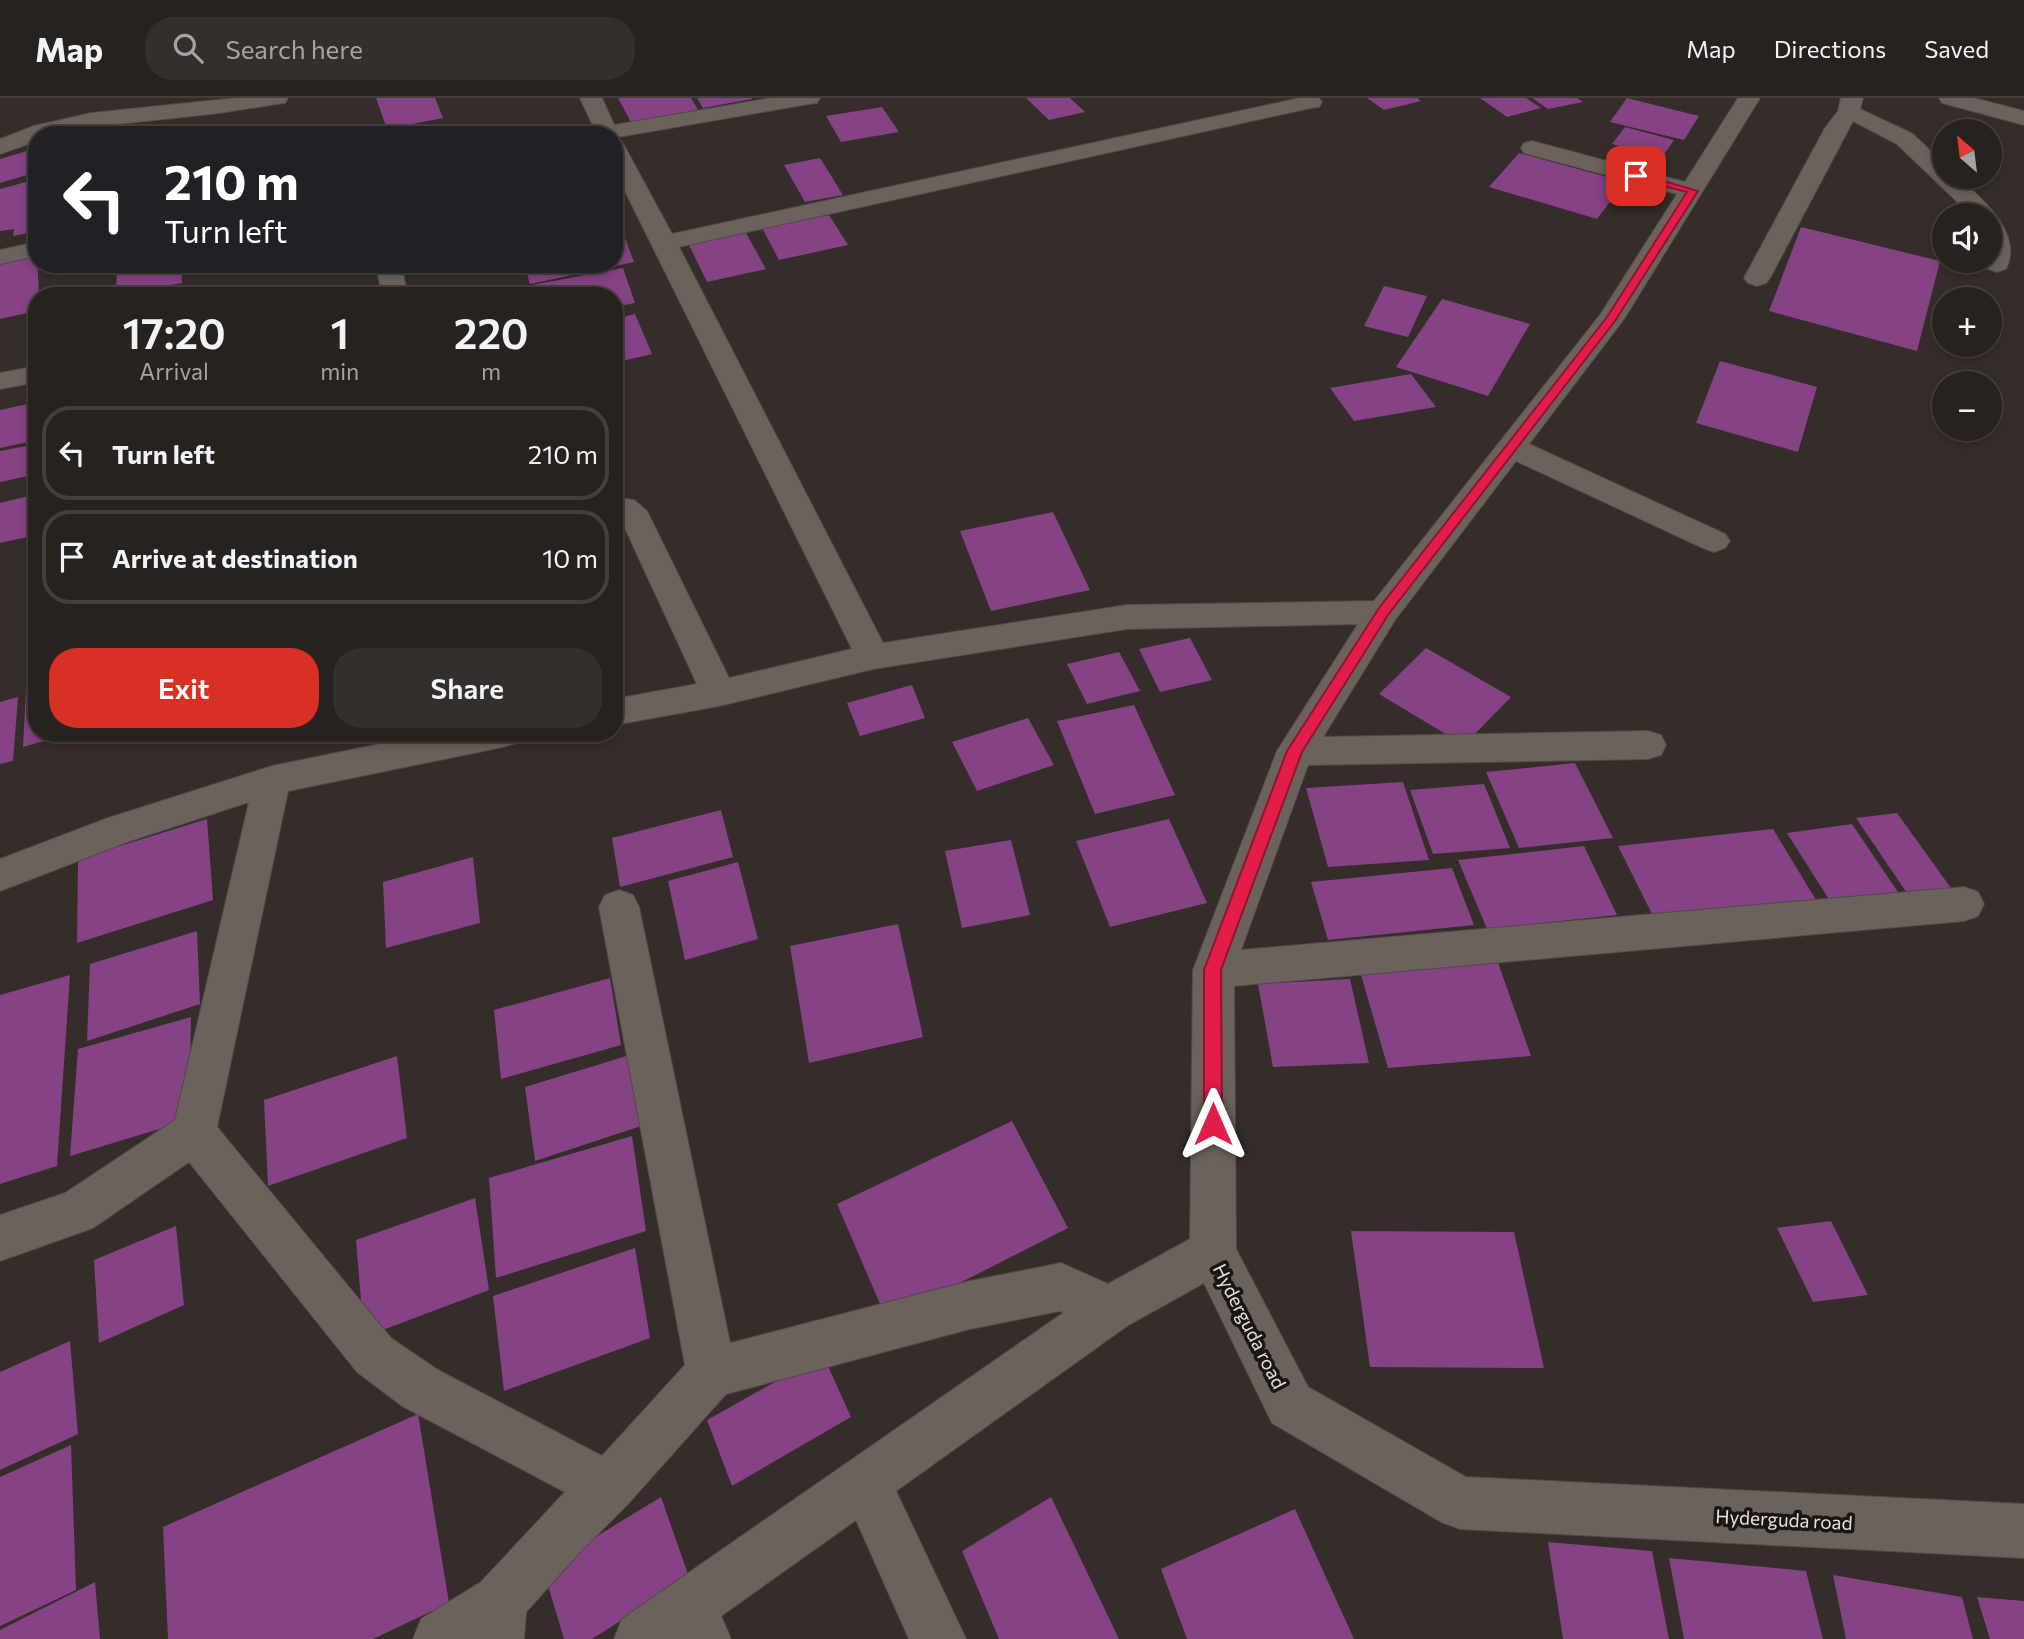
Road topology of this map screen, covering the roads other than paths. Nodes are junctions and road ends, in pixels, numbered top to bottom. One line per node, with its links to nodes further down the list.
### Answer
1 (277, 98): 9 (street)
2 (591, 98): 10 (street)
3 (809, 98): 11 (street)
4 (1749, 98): 18 (street, Hyderguda road)
5 (1950, 98): 8 (street)
6 (1311, 102): 20 (street)
7 (1850, 105): 15 (street); 23 (street)
8 (2024, 118)
9 (64, 126)
10 (601, 126)
11 (623, 134)
12 (28, 136): 13 (street)
13 (0, 147)
14 (1532, 148): 18 (street)
15 (1932, 164)
16 (623, 168): 20 (street)
17 (1958, 189): 19 (street)
18 (1693, 191): 26 (street, Hyderguda road)
19 (1973, 203)
20 (666, 243): 30 (street)
21 (28, 251): 22 (street)
22 (0, 257)
23 (1757, 278)
24 (28, 376): 25 (street)
25 (0, 381)
26 (1511, 447): 28 (street); 29 (street, Hyderguda road)
27 (623, 508): 31 (street)
28 (1714, 541)
29 (1383, 612): 30 (street); 35 (street, Hyderguda road)
30 (873, 657): 31 (street)
31 (719, 692): 32 (street)
32 (623, 710)
33 (459, 742): 36 (street)
34 (1648, 746): 35 (street)
35 (1295, 751): 40 (street, Hyderguda road)
36 (272, 780): 37 (street); 41 (street)
37 (0, 875)
38 (1964, 904): 40 (street)
39 (619, 907): 45 (street)
40 (1213, 970): 43 (street, Hyderguda road)
41 (194, 1133): 42 (street); 47 (street)
42 (0, 1238)
43 (1213, 1252): 44 (street); 48 (street, Hyderguda road)
44 (1110, 1309): 45 (street); 46 (street)
45 (711, 1373): 47 (street)
46 (865, 1482): 50 (street); 53 (street)
47 (609, 1487): 49 (street)
48 (2024, 1531)
49 (498, 1620): 51 (street)
50 (695, 1623): 52 (street)
51 (441, 1639)
52 (642, 1639)
53 (938, 1639)

